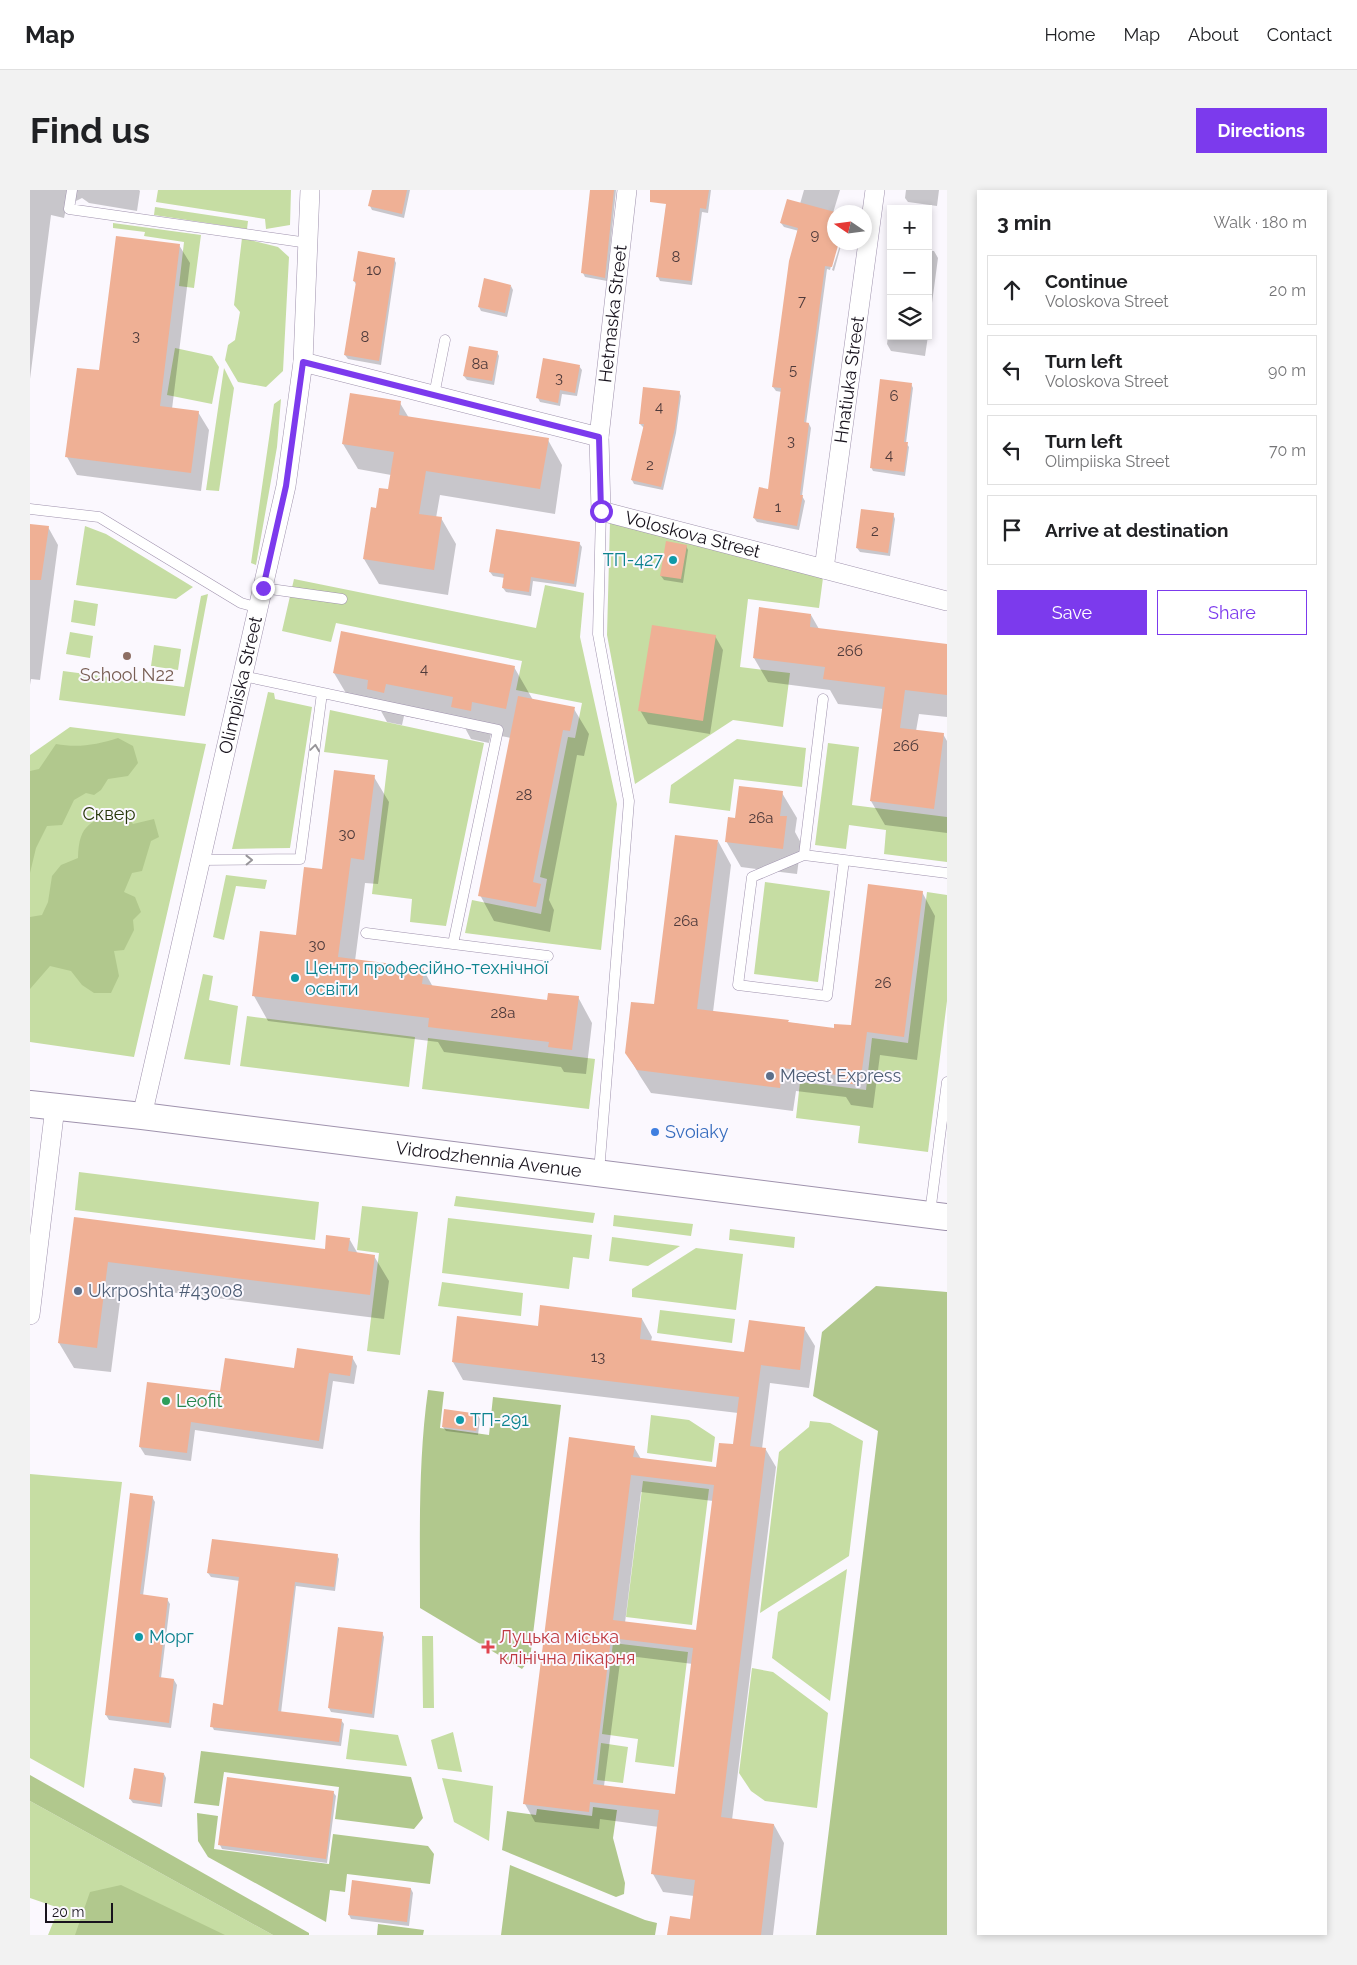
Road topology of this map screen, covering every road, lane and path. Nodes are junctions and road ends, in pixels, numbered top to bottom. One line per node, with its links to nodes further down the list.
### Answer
1 (72, 190): 5 (lane)
2 (310, 190): 5 (street, Olimpiiska Street)
3 (627, 190): 9 (street, Hetmaska Street)
4 (875, 190): 12 (street, Hnatiuka Street)
5 (308, 243): 7 (street, Olimpiiska Street)
6 (446, 340): 8 (lane)
7 (303, 362): 8 (street); 13 (street, Olimpiiska Street)
8 (434, 395): 9 (street)
9 (599, 437): 11 (street, Voloskova Street)
10 (30, 509): 16 (lane)
11 (601, 511): 12 (street, Voloskova Street); 30 (lane)
12 (824, 569): 15 (street, Voloskova Street)
13 (263, 588): 14 (lane); 16 (street, Olimpiiska Street)
14 (342, 599)
15 (947, 601)
16 (259, 608): 17 (street, Olimpiiska Street)
17 (243, 676): 18 (lane); 21 (street, Olimpiiska Street)
18 (322, 693): 21 (lane, one-way to 18); 25 (lane)
19 (823, 700): 20 (lane)
20 (804, 855): 22 (lane); 22 (lane)
21 (200, 860): 29 (street, Olimpiiska Street)
22 (844, 860): 23 (lane)
23 (947, 873)
24 (366, 933): 25 (lane)
25 (453, 944): 26 (lane)
26 (548, 956)
27 (947, 1082): 31 (lane)
28 (42, 1105): 29 (main road, Vidrodzhennia Avenue); 32 (street)
29 (142, 1116): 30 (main road, Vidrodzhennia Avenue)
30 (598, 1173): 31 (main road, Vidrodzhennia Avenue)
31 (939, 1216)
32 (30, 1315)

